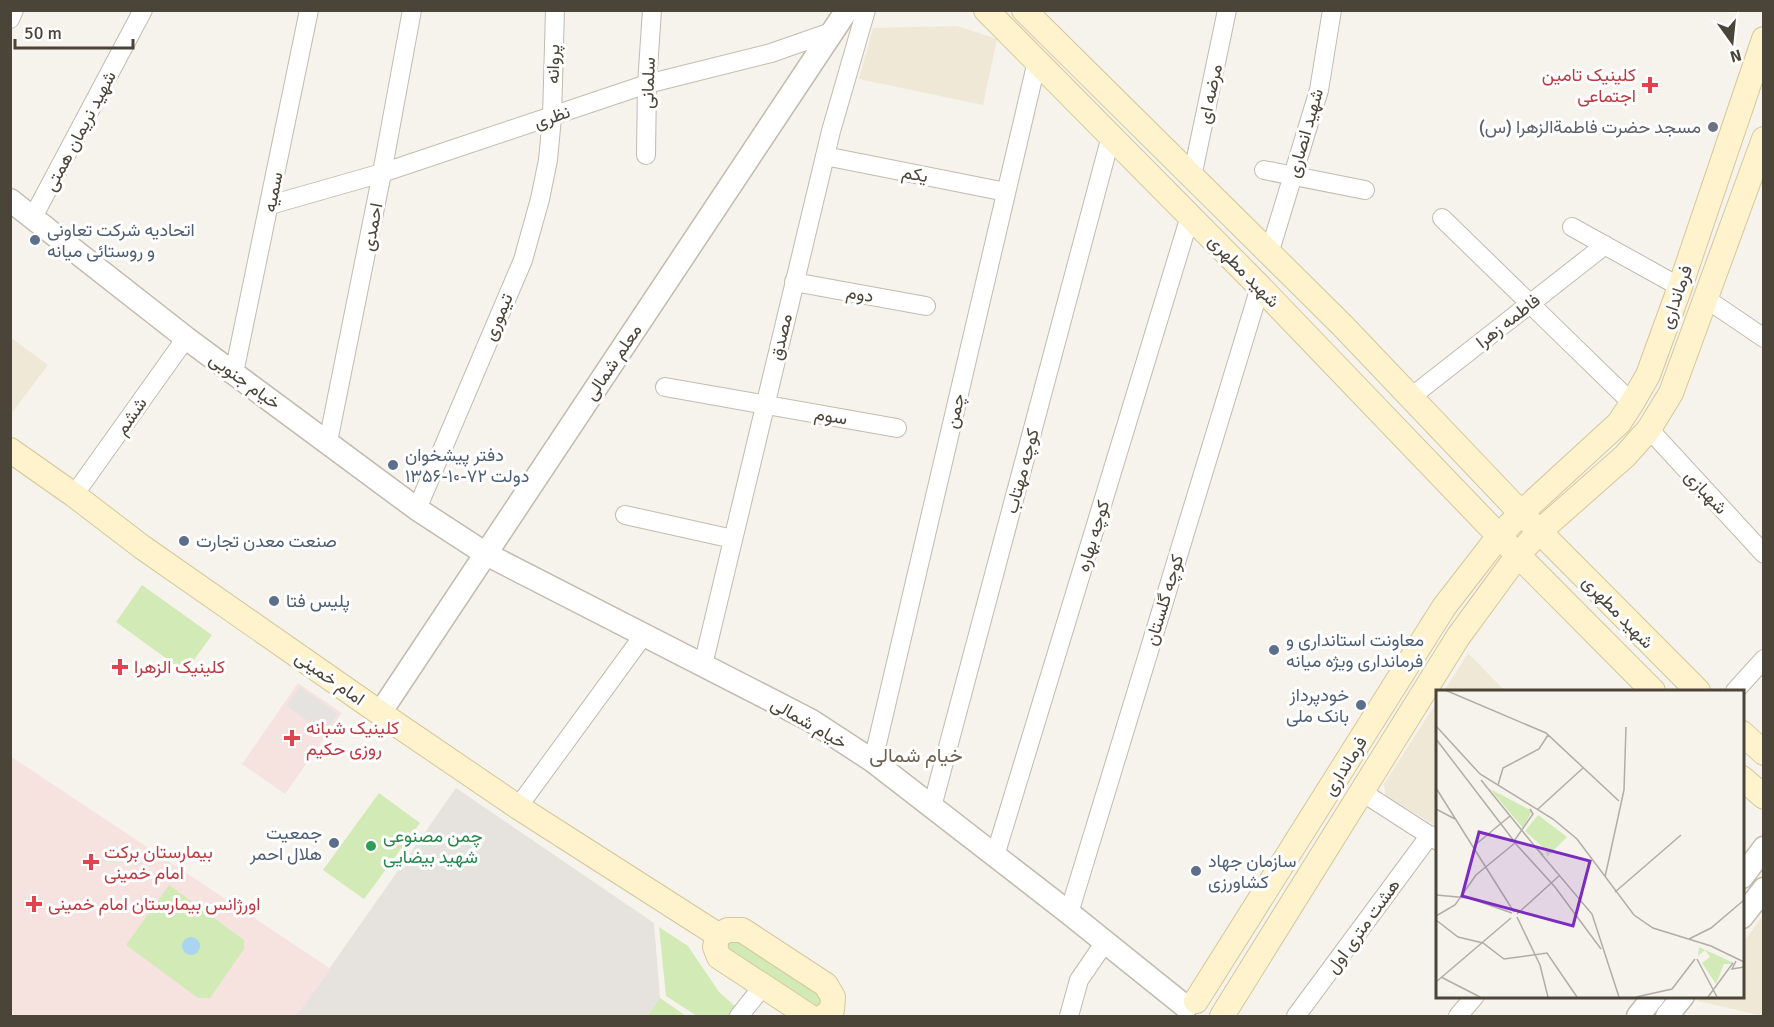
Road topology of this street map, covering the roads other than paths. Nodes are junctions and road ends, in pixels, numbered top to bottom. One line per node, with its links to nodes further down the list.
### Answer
1 (14, 10): 13 (street)
2 (143, 10): 33 (street, شهید نریمان همتی)
3 (309, 10): 30 (street, سميه)
4 (412, 10): 24 (street, احمدی)
5 (555, 10): 18 (street, پروانه)
6 (652, 10): 17 (street, سلمانی)
7 (847, 10): 14 (street, معلم شمالی)
8 (866, 10): 22 (street, مصدق)
9 (986, 10): 16 (main road, شهید مطهری)
10 (1024, 10): 26 (main road, شهید مطهری)
11 (1227, 10): 26 (street, مرضه ای)
12 (1332, 10): 25 (street, شهید انصاری)
13 (10, 19)
14 (834, 31): 17 (street, نظری); 61 (street, معلم شمالی)
15 (1764, 39): 39 (main road, فرمانداری)
16 (1037, 61): 19 (main road, شهید مطهری); 28 (street, چمن)
17 (647, 84): 18 (street, نظری); 21 (street, سلمانی)
18 (552, 117): 24 (street, نظری); 55 (street, تیموری)
19 (1111, 136): 31 (main road, شهید مطهری); 80 (street, کوچه مهتاب)
20 (1762, 149): 40 (main road, فرمانداری)
21 (646, 155)
22 (825, 156): 28 (street, یکم); 37 (street, مصدق)
23 (1264, 170): 25 (street)
24 (382, 173): 30 (street, نظری); 52 (street, احمدی)
25 (1293, 176): 27 (street); 36 (street, شهید انصاری)
26 (1192, 177): 36 (main road, شهید مطهری)
27 (1365, 190)
28 (1006, 192): 75 (street, چمن)
29 (10, 201): 33 (street, خیام جنوبی)
30 (270, 205): 45 (street, سميه)
31 (1190, 216): 38 (main road, شهید مطهری); 83 (street, کوچه بهاره)
32 (1442, 218): 41 (street)
33 (32, 219): 44 (street, خیام جنوبی)
34 (1572, 227): 35 (street)
35 (1605, 245): 39 (street); 41 (street, فاطمه زهرا)
36 (1269, 254): 47 (main road, شهید مطهری)
37 (794, 282): 42 (street, دوم); 49 (street, مصدق)
38 (1260, 287): 59 (main road, شهید مطهری); 87 (street, کوچه گلستان)
39 (1680, 287): 40 (main road); 48 (main road, فرمانداری)
40 (1705, 298): 43 (street); 51 (main road, فرمانداری)
41 (1531, 303): 47 (street, فاطمه زهرا); 48 (street)
42 (926, 306)
43 (1762, 332)
44 (186, 338): 45 (street, خیام جنوبی); 54 (street, ششم)
45 (234, 373): 52 (street, خیام جنوبی)
46 (665, 387): 49 (street, سوم)
47 (1410, 397): 56 (main road, شهید مطهری)
48 (1632, 403): 56 (main road, فرمانداری)
49 (765, 404): 50 (street, سوم); 60 (street, مصدق)
50 (897, 428)
51 (1649, 429): 58 (main road, فرمانداری); 62 (street, شهبازی)
52 (328, 442): 55 (street, خیام جنوبی)
53 (10, 450): 54 (main road, امام خمینی)
54 (75, 495): 70 (main road, امام خمینی)
55 (417, 509): 61 (street, خیام جنوبی)
56 (1521, 513): 58 (main road, شهید مطهری); 59 (main road, فرمانداری)
57 (624, 514): 60 (street)
58 (1540, 531): 63 (main road, فرمانداری); 68 (main road, شهید مطهری)
59 (1499, 536): 63 (main road, شهید مطهری); 72 (main road, فرمانداری)
60 (733, 539): 66 (street, مصدق)
61 (486, 554): 64 (street, خیام شمالی); 70 (street, معلم شمالی)
62 (1764, 554)
63 (1518, 555): 67 (main road, شهید مطهری); 74 (main road, فرمانداری)
64 (643, 636): 66 (street, خیام شمالی); 79 (street)
65 (1764, 659): 69 (street)
66 (703, 665): 75 (street, خیام شمالی)
67 (1652, 690)
68 (1697, 690)
69 (1736, 690)
70 (380, 713): 79 (main road, امام خمینی)
71 (1744, 734): 73 (main road)
72 (1359, 743): 74 (main road); 86 (main road, فرمانداری)
73 (1764, 753)
74 (1383, 757): 77 (main road, فرمانداری)
75 (873, 761): 80 (street, خیام شمالی)
76 (1744, 779): 78 (main road)
77 (1362, 792): 81 (street); 89 (main road, فرمانداری)
78 (1764, 797)
79 (518, 807): 90 (main road, امام خمینی)
80 (932, 807): 83 (street, خیام شمالی)
81 (1434, 838): 102 (street, هشت متری اول)
82 (1764, 849): 84 (street)
83 (995, 856): 87 (street, خیام شمالی)
84 (1744, 876)
85 (1764, 889): 88 (street)
86 (1252, 912): 89 (main road); 96 (main road, فرمانداری)
87 (1069, 913): 91 (street, خیام شمالی)
88 (1744, 916)
89 (1278, 927): 101 (main road, فرمانداری)
90 (718, 935): 92 (main road); 97 (main road)
91 (1105, 942): 96 (street, خیام شمالی); 100 (street)
92 (763, 986): 98 (street); 99 (main road)
93 (1474, 997): 103 (street)
94 (1653, 997): 104 (street)
95 (1682, 997): 105 (street)
96 (1188, 1008): 101 (main road)
97 (832, 1014)
98 (739, 1017)
99 (809, 1017)
100 (1069, 1017)
101 (1221, 1017)
102 (1296, 1017)
103 (1458, 1017)
104 (1638, 1017)
105 (1667, 1017)

